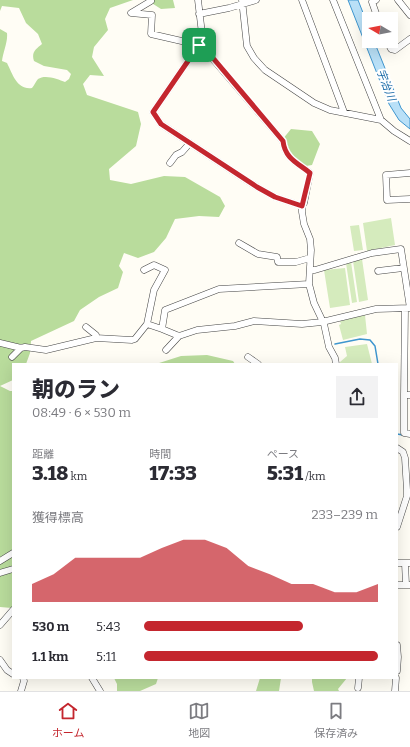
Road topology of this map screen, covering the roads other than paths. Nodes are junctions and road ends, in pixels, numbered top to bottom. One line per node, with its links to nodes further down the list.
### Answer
1 (198, 0): 10 (street)
2 (256, 0): 8 (street)
3 (302, 0): 15 (street)
4 (333, 0): 16 (street)
5 (376, 0): 9 (street)
6 (398, 0): 11 (street)
7 (151, 1): 13 (street)
8 (242, 2): 10 (street); 15 (street)
9 (376, 12)
10 (199, 14): 13 (street)
11 (410, 15)
12 (410, 39): 14 (street)
13 (201, 45): 18 (street); 22 (street)
14 (398, 48)
15 (344, 112): 16 (street)
16 (381, 120): 17 (street)
17 (410, 140)
18 (190, 143): 19 (street); 22 (street)
19 (170, 163)
20 (410, 173): 21 (street)
21 (410, 199)
22 (302, 206): 24 (street)
23 (239, 243): 24 (street)
24 (310, 258): 26 (street)
25 (144, 270): 32 (street)
26 (311, 270): 27 (street); 29 (street)
27 (406, 270): 28 (street); 30 (street)
28 (378, 271)
29 (309, 284): 31 (street); 34 (street)
30 (408, 308): 31 (street); 44 (street)
31 (322, 322): 35 (street); 43 (street)
32 (147, 324): 34 (street); 36 (street)
33 (86, 327): 36 (street)
34 (162, 328): 35 (street)
35 (179, 336): 39 (street)
36 (96, 338): 38 (street)
37 (0, 343): 38 (street)
38 (21, 348): 40 (street)
39 (166, 350)
40 (12, 357)
41 (248, 357): 42 (street)
42 (257, 363)
43 (336, 363)
44 (407, 395): 45 (street)
45 (410, 434)
46 (398, 449): 47 (street)
47 (404, 503): 48 (street); 49 (street)
48 (398, 513)
49 (398, 524)
50 (12, 554): 51 (street)
51 (0, 561)
52 (407, 563): 55 (street)
53 (12, 570): 54 (street)
54 (0, 573)
55 (408, 585)
56 (12, 611): 57 (street)
57 (0, 624)
58 (0, 660): 59 (street)
59 (12, 673)
60 (23, 679): 65 (street)
61 (93, 679): 66 (street)
62 (359, 679): 64 (street)
63 (396, 679): 67 (street)
64 (358, 688)
65 (21, 691)
66 (100, 691)
67 (395, 691)

